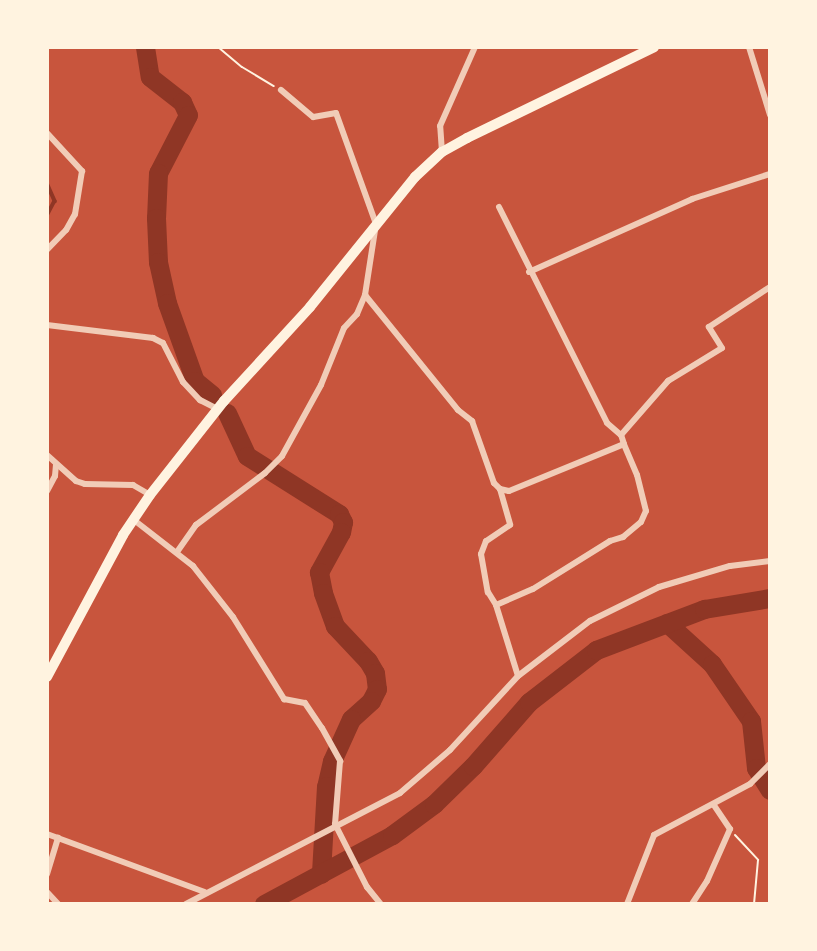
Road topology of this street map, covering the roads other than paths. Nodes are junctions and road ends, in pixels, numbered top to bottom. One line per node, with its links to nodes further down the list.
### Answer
1 (475, 47): 7 (street)
2 (654, 47): 7 (main road)
3 (749, 47): 5 (street)
4 (281, 90): 10 (street)
5 (770, 115)
6 (47, 133): 11 (street)
7 (442, 152): 10 (main road)
8 (770, 174): 12 (street)
9 (499, 207): 12 (street)
10 (376, 224): 14 (street); 16 (main road)
11 (47, 250)
12 (529, 272): 17 (street)
13 (770, 288): 17 (street)
14 (365, 295): 21 (street); 25 (street)
15 (47, 325): 16 (street)
16 (218, 409): 23 (main road)
17 (621, 435): 18 (street)
18 (624, 444): 21 (street); 27 (street)
19 (47, 455): 20 (street)
20 (56, 465): 22 (street); 23 (street)
21 (500, 489): 27 (street)
22 (47, 491)
23 (150, 495): 24 (main road)
24 (134, 520): 25 (street); 28 (main road)
25 (177, 552): 34 (street)
26 (770, 561): 29 (street)
27 (496, 605): 29 (street)
28 (52, 659): 30 (main road)
29 (518, 676): 34 (street)
30 (47, 677)
31 (767, 767): 32 (street); 33 (street)
32 (770, 776)
33 (713, 804): 43 (street); 44 (street)
34 (335, 824): 39 (street); 42 (street)
35 (47, 834): 36 (street)
36 (58, 838): 37 (street); 39 (street)
37 (47, 874)
38 (47, 892): 40 (street)
39 (205, 892): 41 (street)
40 (58, 904)
41 (186, 904)
42 (381, 904)
43 (627, 904)
44 (692, 904)

